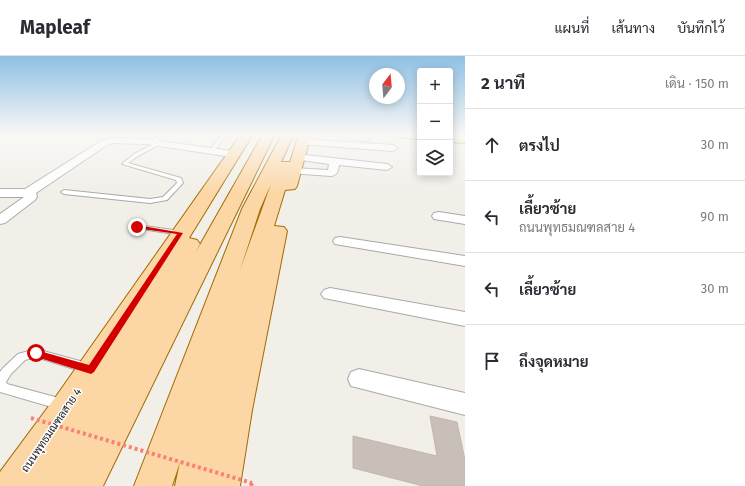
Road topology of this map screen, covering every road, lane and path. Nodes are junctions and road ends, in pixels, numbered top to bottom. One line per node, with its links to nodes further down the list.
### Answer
1 (88, 154): 15 (street)
2 (139, 154): 13 (lane)
3 (219, 154): 20 (main road, ถนนพุทธมณฑลสาย 4)
4 (242, 154): 33 (main road)
5 (258, 154): 34 (main road)
6 (290, 154): 35 (main road)
7 (294, 154): 30 (main road)
8 (295, 154): 38 (main road)
9 (308, 154): 11 (street)
10 (318, 154): 11 (street)
11 (334, 161): 12 (street)
12 (387, 167)
13 (64, 192)
14 (0, 193): 15 (street)
15 (28, 193): 17 (street)
16 (439, 216): 18 (street)
17 (0, 220)
18 (465, 220)
19 (137, 227): 20 (lane)
20 (180, 233): 25 (main road, ถนนพุทธมณฑลสาย 4)
21 (340, 241): 22 (street)
22 (465, 261)
23 (330, 294): 24 (street)
24 (465, 319)
25 (91, 370): 28 (main road, ถนนพุทธมณฑลสาย 4); 28 (lane)
26 (359, 379): 27 (street)
27 (465, 404)
28 (68, 406): 32 (main road, ถนนพุทธมณฑลสาย 4)
29 (31, 418): 31 (path, bridge)
30 (202, 436): 36 (main road); 37 (main road)
31 (252, 485)
32 (13, 486)
33 (48, 486)
34 (83, 486)
35 (153, 486)
36 (180, 486)
37 (194, 486)
38 (222, 486)

